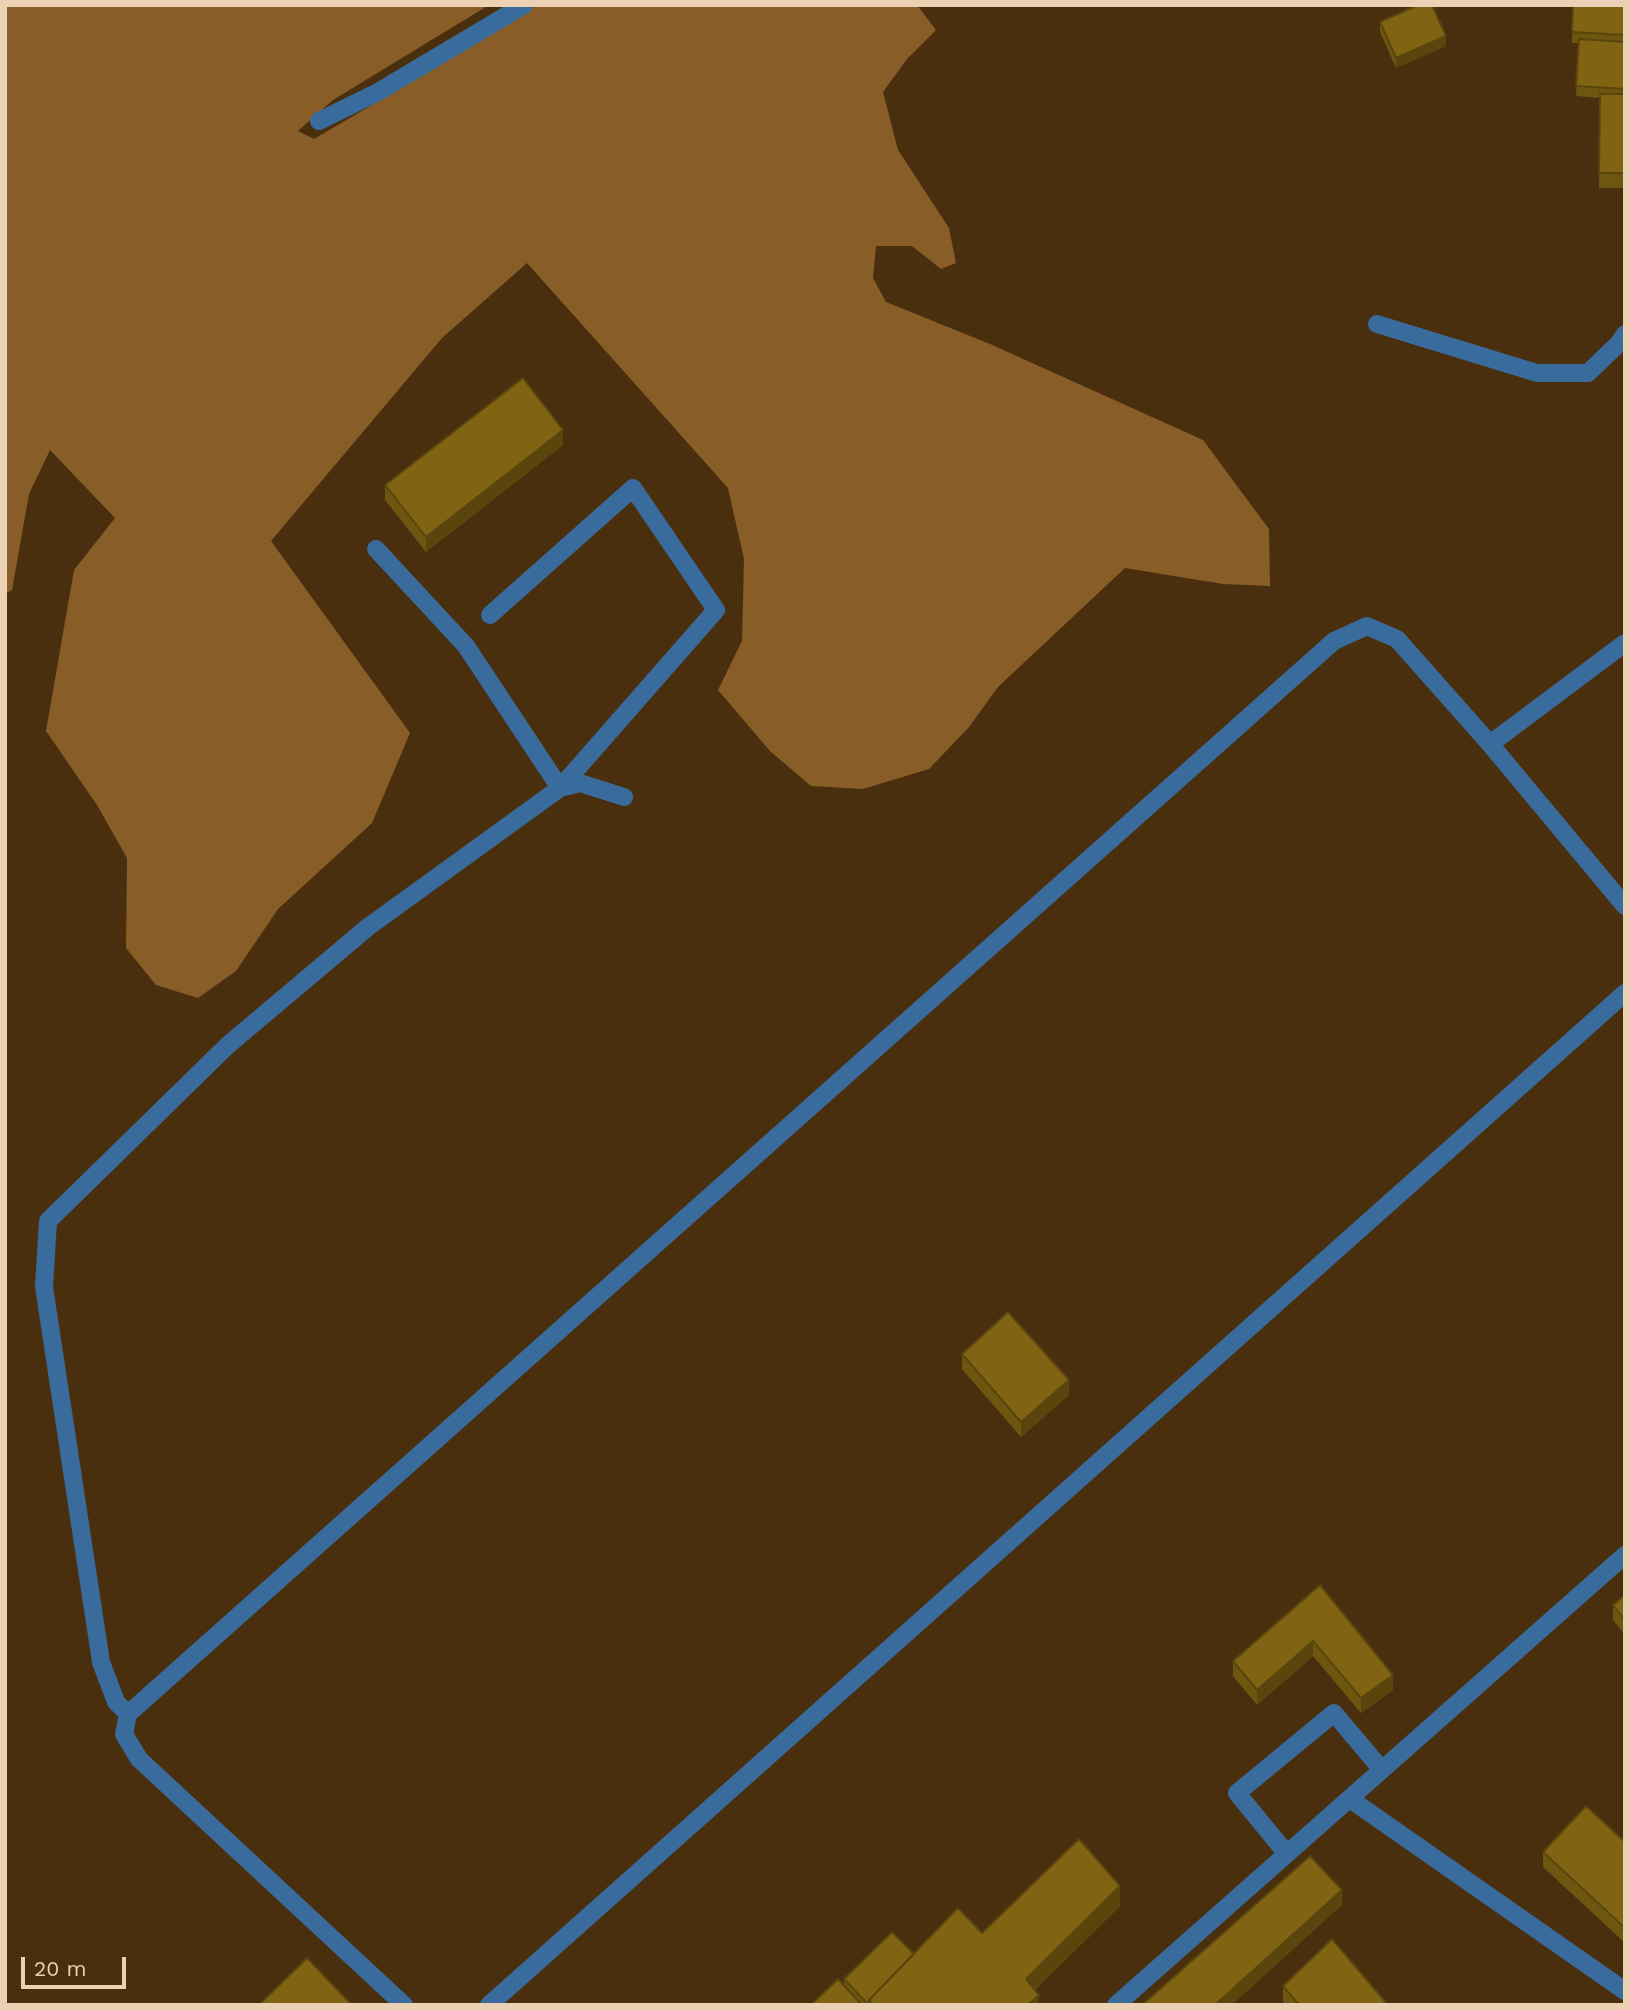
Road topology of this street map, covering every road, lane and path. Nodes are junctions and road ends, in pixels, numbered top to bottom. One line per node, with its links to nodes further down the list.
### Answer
1 (524, 5): 2 (street)
2 (318, 121)
3 (1377, 324): 4 (street)
4 (1625, 334)
5 (376, 549): 9 (street)
6 (490, 615): 9 (street)
7 (1625, 643): 8 (street)
8 (1490, 744): 11 (street); 14 (street)
9 (560, 788): 10 (street); 14 (street)
10 (624, 797)
11 (1625, 906)
12 (1625, 993): 20 (street)
13 (1625, 1555): 15 (street)
14 (128, 1714): 19 (street)
15 (1381, 1770): 16 (street); 17 (street)
16 (1350, 1799): 17 (street); 18 (street)
17 (1287, 1854): 21 (street)
18 (1625, 1991)
19 (404, 2005)
20 (489, 2005)
21 (1116, 2005)

